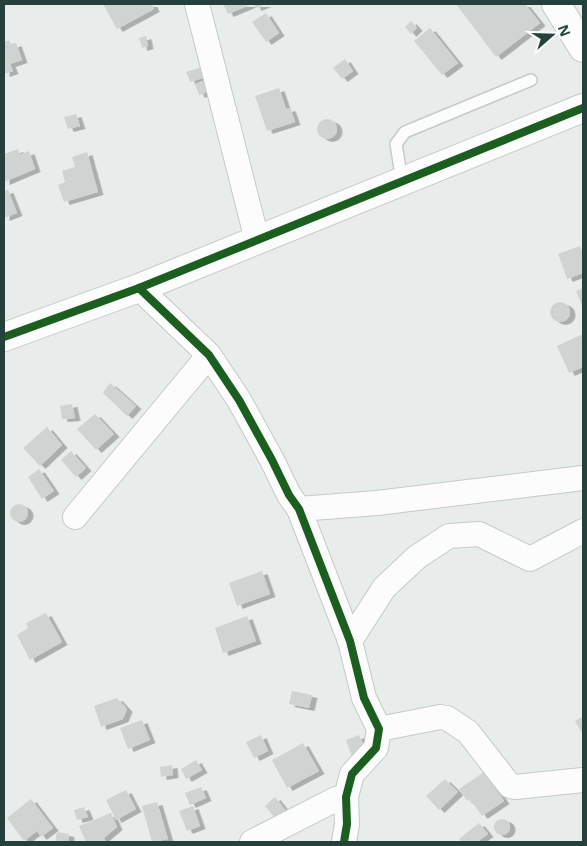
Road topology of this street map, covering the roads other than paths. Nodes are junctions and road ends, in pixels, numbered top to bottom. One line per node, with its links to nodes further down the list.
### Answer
1 (197, 4): 7 (street)
2 (556, 4): 3 (street)
3 (583, 48)
4 (531, 80): 6 (lane)
5 (583, 108): 6 (street)
6 (402, 181): 7 (street)
7 (257, 240): 8 (street)
8 (139, 288): 9 (street); 10 (street)
9 (4, 337)
10 (209, 355): 12 (street); 13 (street)
11 (583, 478): 12 (street)
12 (299, 509): 15 (street)
13 (75, 517)
14 (583, 530): 15 (street)
15 (350, 641): 16 (street)
16 (379, 729): 17 (street); 18 (street)
17 (583, 780)
18 (346, 797): 19 (street); 20 (street)
19 (252, 842)
20 (344, 842)

